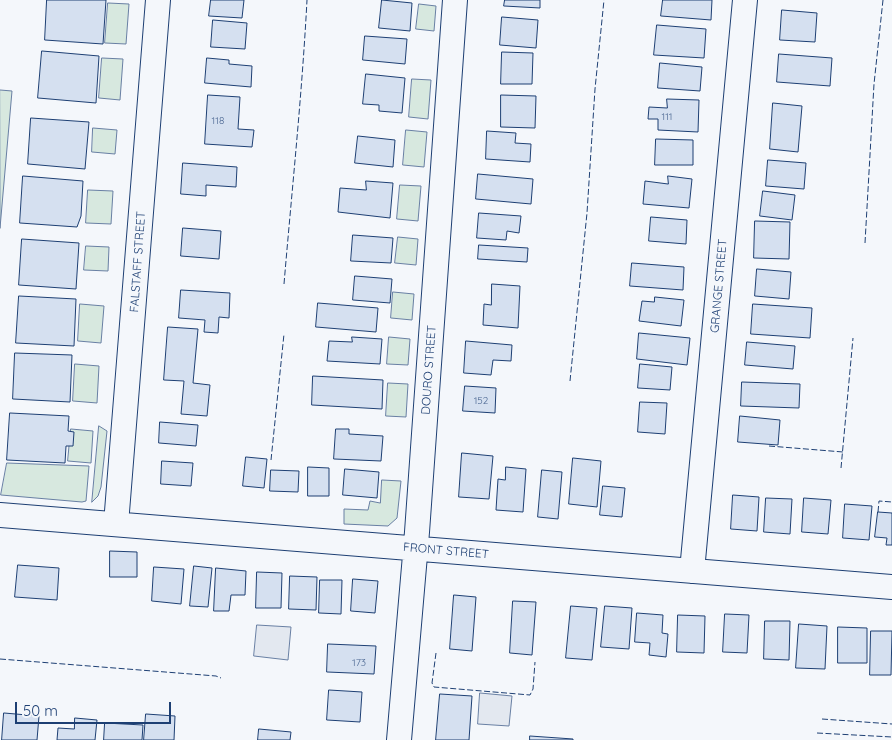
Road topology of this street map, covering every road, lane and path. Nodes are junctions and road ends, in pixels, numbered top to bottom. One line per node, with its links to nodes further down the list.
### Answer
1 (158, 0): 5 (street, FALSTAFF STREET)
2 (455, 0): 6 (street, DOURO STREET)
3 (746, 0): 7 (street, GRANGE STREET)
4 (0, 515): 5 (street, FRONT STREET)
5 (116, 524): 6 (street, FRONT STREET)
6 (415, 549): 7 (street, FRONT STREET); 9 (street, DOURO STREET)
7 (692, 571): 8 (street, FRONT STREET)
8 (892, 587)
9 (399, 740)

